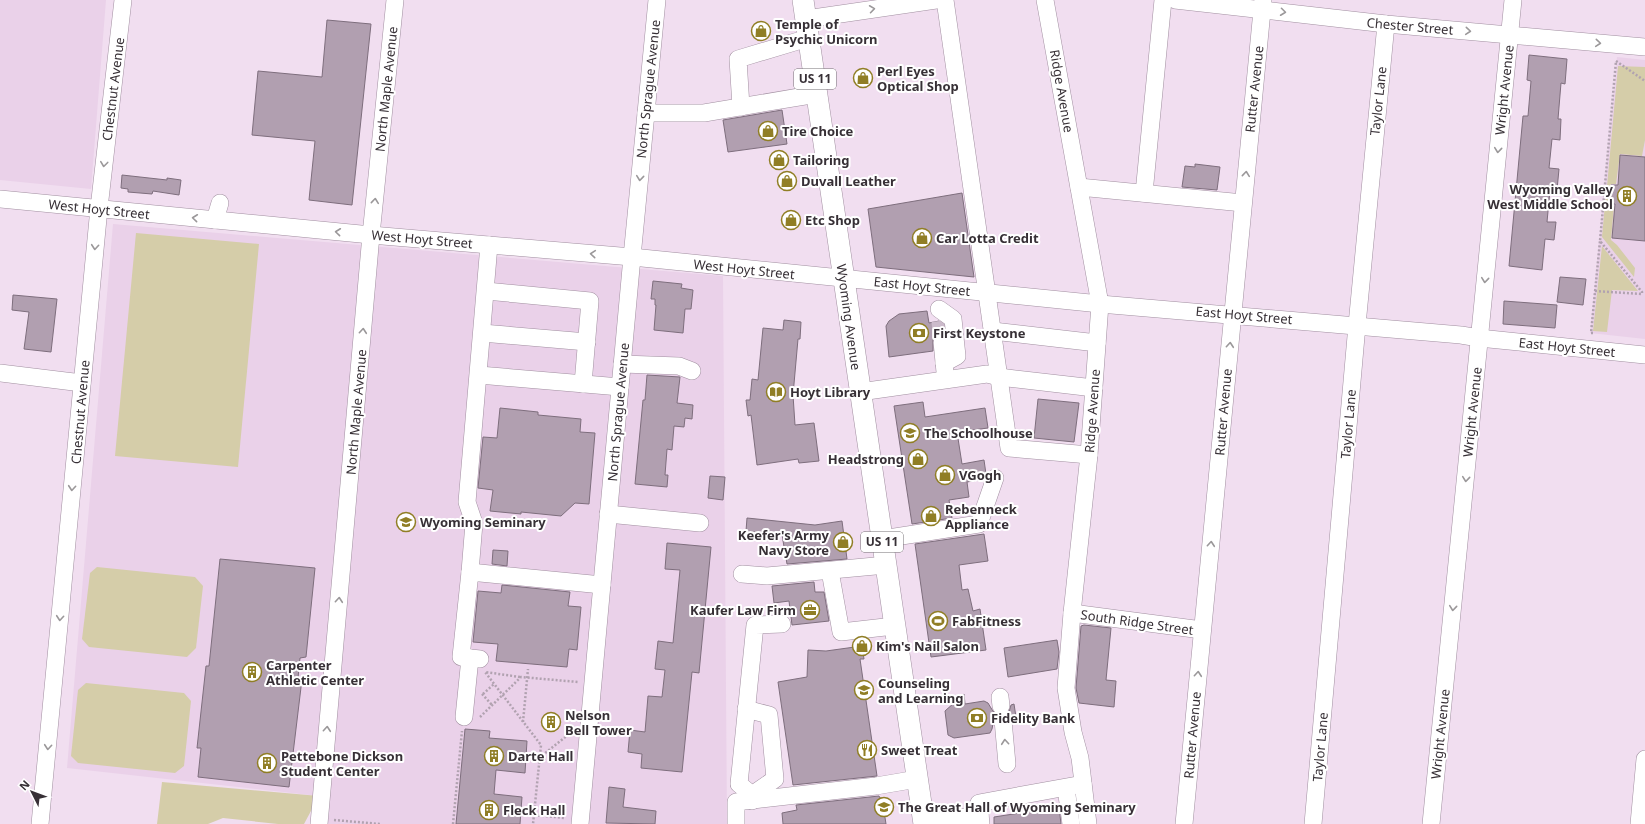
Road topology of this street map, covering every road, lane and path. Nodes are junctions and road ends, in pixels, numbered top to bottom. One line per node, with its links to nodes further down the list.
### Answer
1 (123, 0): 24 (street, Chestnut Avenue, one-way to 24)
2 (395, 0): 26 (street, North Maple Avenue, one-way to 2)
3 (657, 0): 18 (street, North Sprague Avenue)
4 (936, 0): 11 (street, one-way to 4)
5 (944, 0): 34 (street)
6 (1045, 0): 19 (street, Ridge Avenue)
7 (1164, 0): 20 (street)
8 (1175, 0): 10 (street, Chester Street)
9 (1513, 0): 13 (street, Wright Avenue)
10 (1262, 5): 12 (street, Chester Street, one-way to 12); 23 (street, Rutter Avenue, one-way to 10)
11 (806, 19): 16 (main road, Wyoming Avenue / US 11); 17 (street)
12 (1386, 24): 13 (street, Chester Street, one-way to 13); 37 (street, Taylor Lane)
13 (1510, 34): 14 (street, Chester Street, one-way to 14); 41 (street, Wright Avenue, one-way to 41)
14 (1645, 48)
15 (1645, 81): 27 (path)
16 (817, 94): 17 (street); 30 (main road, Wyoming Avenue / US 11)
17 (741, 107): 18 (street)
18 (646, 113): 29 (street, North Sprague Avenue, one-way to 29)
19 (1079, 187): 20 (street); 35 (street, Ridge Avenue)
20 (1144, 193): 23 (street)
21 (0, 199): 24 (street, West Hoyt Street)
22 (220, 203): 25 (street)
23 (1243, 203): 36 (street, Rutter Avenue)
24 (99, 208): 25 (street, West Hoyt Street, one-way to 24); 53 (street, Chestnut Avenue, one-way to 53)
25 (215, 220): 26 (street, West Hoyt Street, one-way to 25)
26 (371, 235): 28 (street, West Hoyt Street); 94 (street, North Maple Avenue, one-way to 26)
27 (1600, 240): 33 (path); 33 (path)
28 (489, 245): 29 (street, West Hoyt Street, one-way to 28); 32 (street)
29 (632, 257): 30 (street, West Hoyt Street); 47 (street, North Sprague Avenue)
30 (844, 278): 31 (street, East Hoyt Street); 57 (main road, Wyoming Avenue / US 11)
31 (937, 288): 34 (street, East Hoyt Street); 46 (street)
32 (486, 290): 39 (street); 42 (street)
33 (1595, 291): 40 (path)
34 (987, 293): 35 (street, East Hoyt Street); 38 (street)
35 (1100, 304): 36 (street, East Hoyt Street); 44 (street, Ridge Avenue)
36 (1233, 314): 37 (street, East Hoyt Street); 71 (street, Rutter Avenue, one-way to 36)
37 (1357, 325): 41 (street, East Hoyt Street); 105 (street, Taylor Lane)
38 (993, 331): 44 (street); 51 (street)
39 (482, 333): 42 (street); 50 (street)
40 (1591, 333)
41 (1479, 338): 45 (street, East Hoyt Street); 106 (street, Wright Avenue, one-way to 106)
42 (587, 342): 54 (street)
43 (942, 342): 46 (street)
44 (1097, 343): 56 (street, Ridge Avenue)
45 (1645, 356)
46 (944, 363): 52 (street)
47 (622, 364): 48 (street); 55 (street, North Sprague Avenue)
48 (692, 371)
49 (0, 373): 53 (street)
50 (479, 375): 54 (street); 65 (street)
51 (999, 377): 52 (street); 56 (street); 58 (street)
52 (946, 380): 57 (street)
53 (82, 383): 95 (street, Chestnut Avenue, one-way to 95)
54 (583, 384): 55 (street)
55 (620, 387): 60 (street, North Sprague Avenue)
56 (1094, 388): 58 (street, Ridge Avenue)
57 (860, 392): 62 (main road, Wyoming Avenue / US 11)
58 (1089, 454): 68 (street, Ridge Avenue)
59 (995, 478): 62 (street)
60 (608, 514): 61 (street); 67 (street, North Sprague Avenue)
61 (700, 523)
62 (882, 539): 63 (main road, Wyoming Avenue / US 11)
63 (886, 565): 64 (street); 70 (main road, Wyoming Avenue / US 11)
64 (830, 571): 66 (street); 70 (street)
65 (470, 572): 67 (street); 81 (street)
66 (742, 574)
67 (602, 585): 93 (street, North Sprague Avenue)
68 (1072, 613): 71 (street, South Ridge Street); 89 (street, Ridge Avenue)
69 (782, 624): 80 (street)
70 (894, 626): 88 (main road, Wyoming Avenue / US 11)
71 (1202, 630): 104 (street, Rutter Avenue, one-way to 71)
72 (528, 670): 74 (path)
73 (521, 677): 74 (path); 76 (path); 78 (path)
74 (527, 677): 75 (path); 82 (path)
75 (581, 682)
76 (494, 684): 77 (path); 78 (path)
77 (483, 694)
78 (502, 695): 81 (path); 82 (path)
79 (1001, 708): 87 (street, one-way to 79)
80 (746, 709): 90 (street); 90 (street)
81 (464, 716): 97 (path)
82 (523, 722): 84 (path)
83 (577, 729): 84 (path)
84 (539, 758): 86 (path); 91 (path)
85 (1645, 759): 107 (street)
86 (574, 761)
87 (1007, 764)
88 (917, 779): 90 (street); 100 (main road, Wyoming Avenue / US 11)
89 (1075, 786): 92 (street); 101 (street); 102 (street); 103 (street, Ridge Avenue)
90 (752, 798): 99 (street)
91 (534, 814): 93 (path); 98 (path)
92 (981, 820): 100 (street)
93 (574, 821)
94 (326, 822): 96 (path)
95 (40, 824)
96 (380, 824)
97 (453, 824)
98 (533, 824)
99 (736, 824)
100 (924, 824)
101 (1071, 824)
102 (1079, 824)
103 (1088, 824)
104 (1184, 824)
105 (1313, 824)
106 (1431, 824)
107 (1639, 824)

